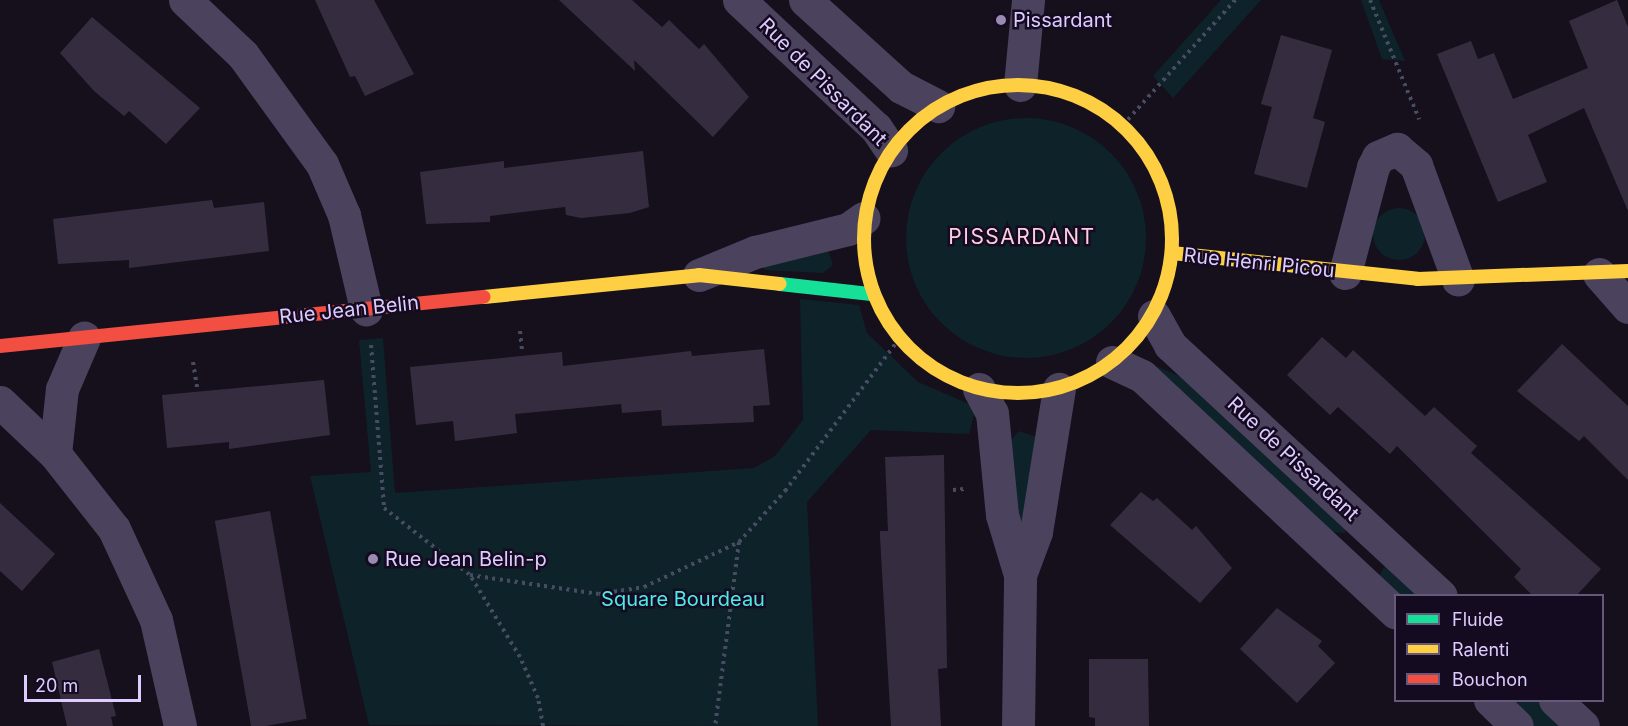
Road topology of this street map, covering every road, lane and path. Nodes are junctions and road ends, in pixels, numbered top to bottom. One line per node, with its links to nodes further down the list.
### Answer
1 (185, 0): 20 (street)
2 (805, 0): 8 (street)
3 (1028, 0): 7 (street)
4 (1235, 0): 10 (path)
5 (1370, 0): 9 (path)
6 (754, 5): 11 (street, Rue de Pissardant)
7 (1020, 85): 8 (street); 10 (street)
8 (939, 106): 11 (street)
9 (1421, 124)
10 (1123, 125): 13 (street)
11 (891, 150): 12 (street)
12 (864, 218): 16 (street, Rue Jean Belin); 18 (street)
13 (1172, 253): 14 (street, Rue Henri Picou); 21 (street)
14 (1345, 273): 17 (street, Rue Henri Picou); 17 (street, Rue Henri Picou)
15 (1613, 273): 17 (street, Rue Henri Picou); 19 (street)
16 (699, 275): 18 (street, Rue Jean Belin); 20 (street, Rue Jean Belin)
17 (1458, 280)
18 (872, 294): 23 (street)
19 (1628, 307)
20 (366, 309): 22 (street, Rue Jean Belin); 31 (path)
21 (1154, 316): 25 (street); 33 (street, Rue de Pissardant)
22 (84, 338): 24 (street, Rue Jean Belin); 29 (street)
23 (899, 339): 26 (street); 30 (path)
24 (0, 346)
25 (1112, 362): 27 (street); 34 (street)
26 (980, 389): 27 (street); 32 (street)
27 (1059, 389): 32 (street)
28 (0, 402): 29 (street)
29 (56, 454): 37 (street)
30 (739, 542): 31 (path); 39 (path)
31 (470, 575): 38 (path)
32 (1020, 575): 40 (street)
33 (1440, 594)
34 (1394, 612)
35 (1492, 702): 41 (street)
36 (1558, 702): 42 (street)
37 (180, 726)
38 (543, 726)
39 (715, 726)
40 (1018, 726)
41 (1517, 726)
42 (1583, 726)

